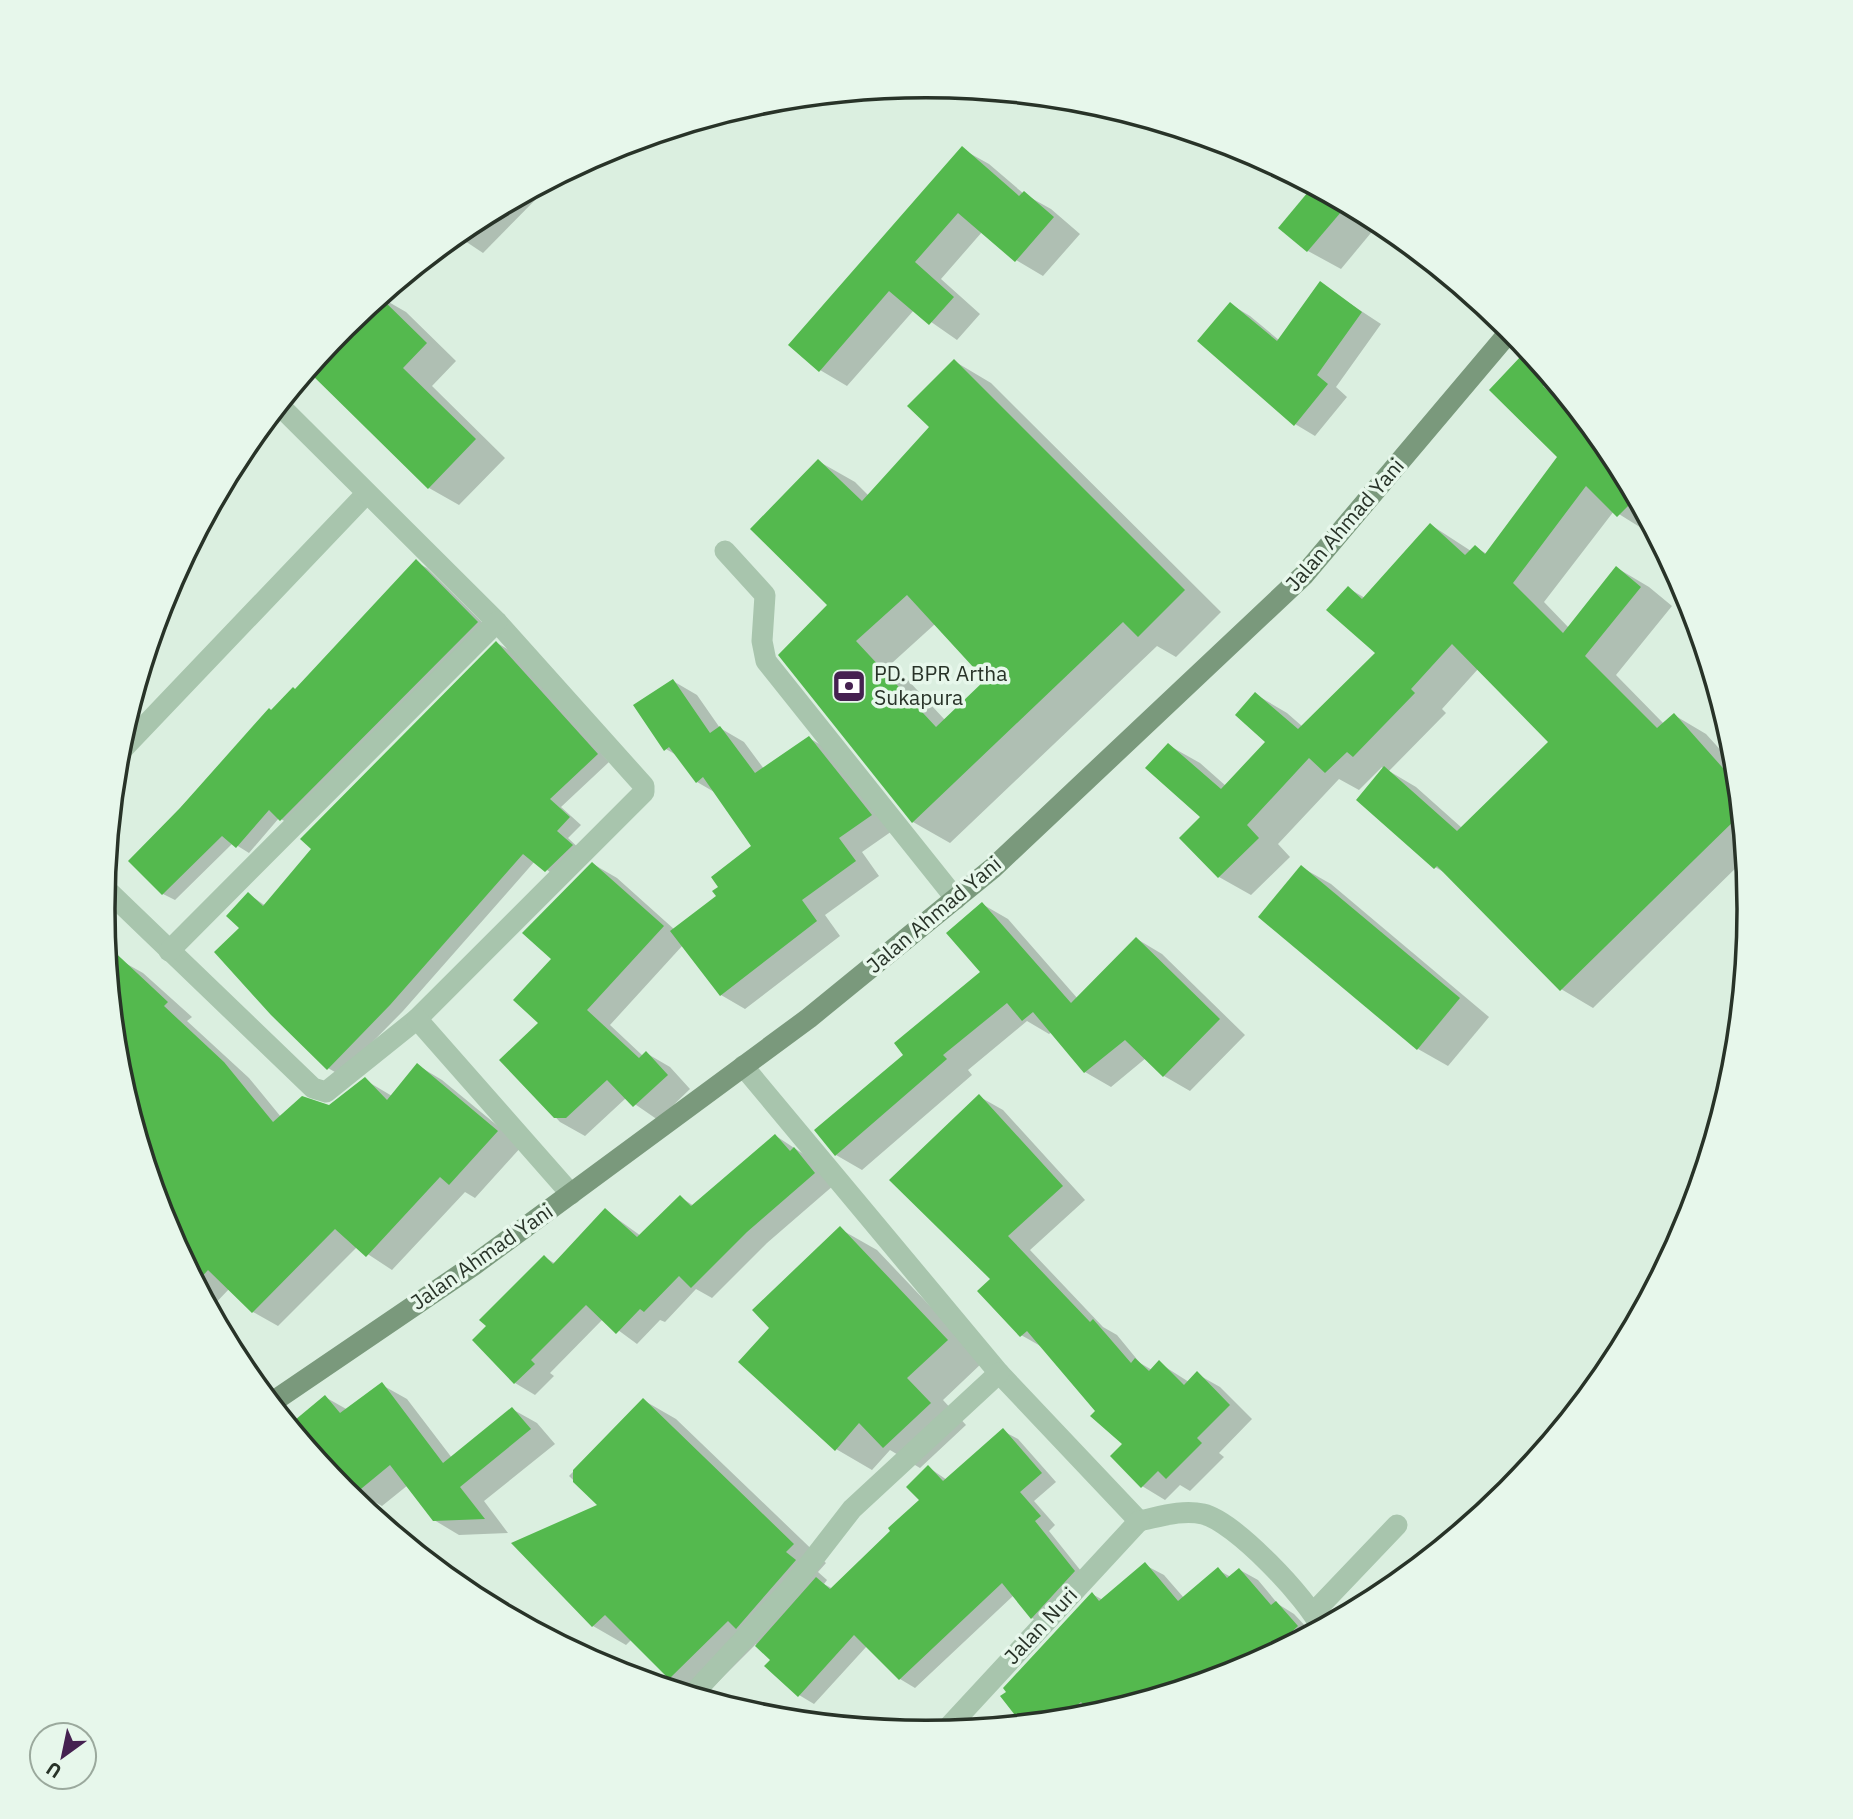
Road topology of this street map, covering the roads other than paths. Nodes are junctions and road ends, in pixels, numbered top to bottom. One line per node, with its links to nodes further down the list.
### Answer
1 (1503, 339): 8 (street, Jalan Ahmad Yani)
2 (286, 412): 3 (street)
3 (366, 494): 5 (street); 6 (street)
4 (725, 551): 8 (street)
5 (497, 622): 9 (street); 10 (street)
6 (134, 737)
7 (115, 898): 9 (street)
8 (956, 899): 11 (street, Jalan Ahmad Yani)
9 (169, 951): 10 (street)
10 (417, 1019): 12 (street)
11 (743, 1066): 12 (street, Jalan Ahmad Yani); 13 (street)
12 (570, 1194): 14 (street, Jalan Ahmad Yani)
13 (999, 1373): 15 (street); 19 (street)
14 (279, 1398)
15 (1139, 1521): 18 (street); 20 (street, Jalan Nuri)
16 (1396, 1525): 17 (street)
17 (1319, 1619)
18 (1318, 1620)
19 (699, 1688)
20 (954, 1720)

